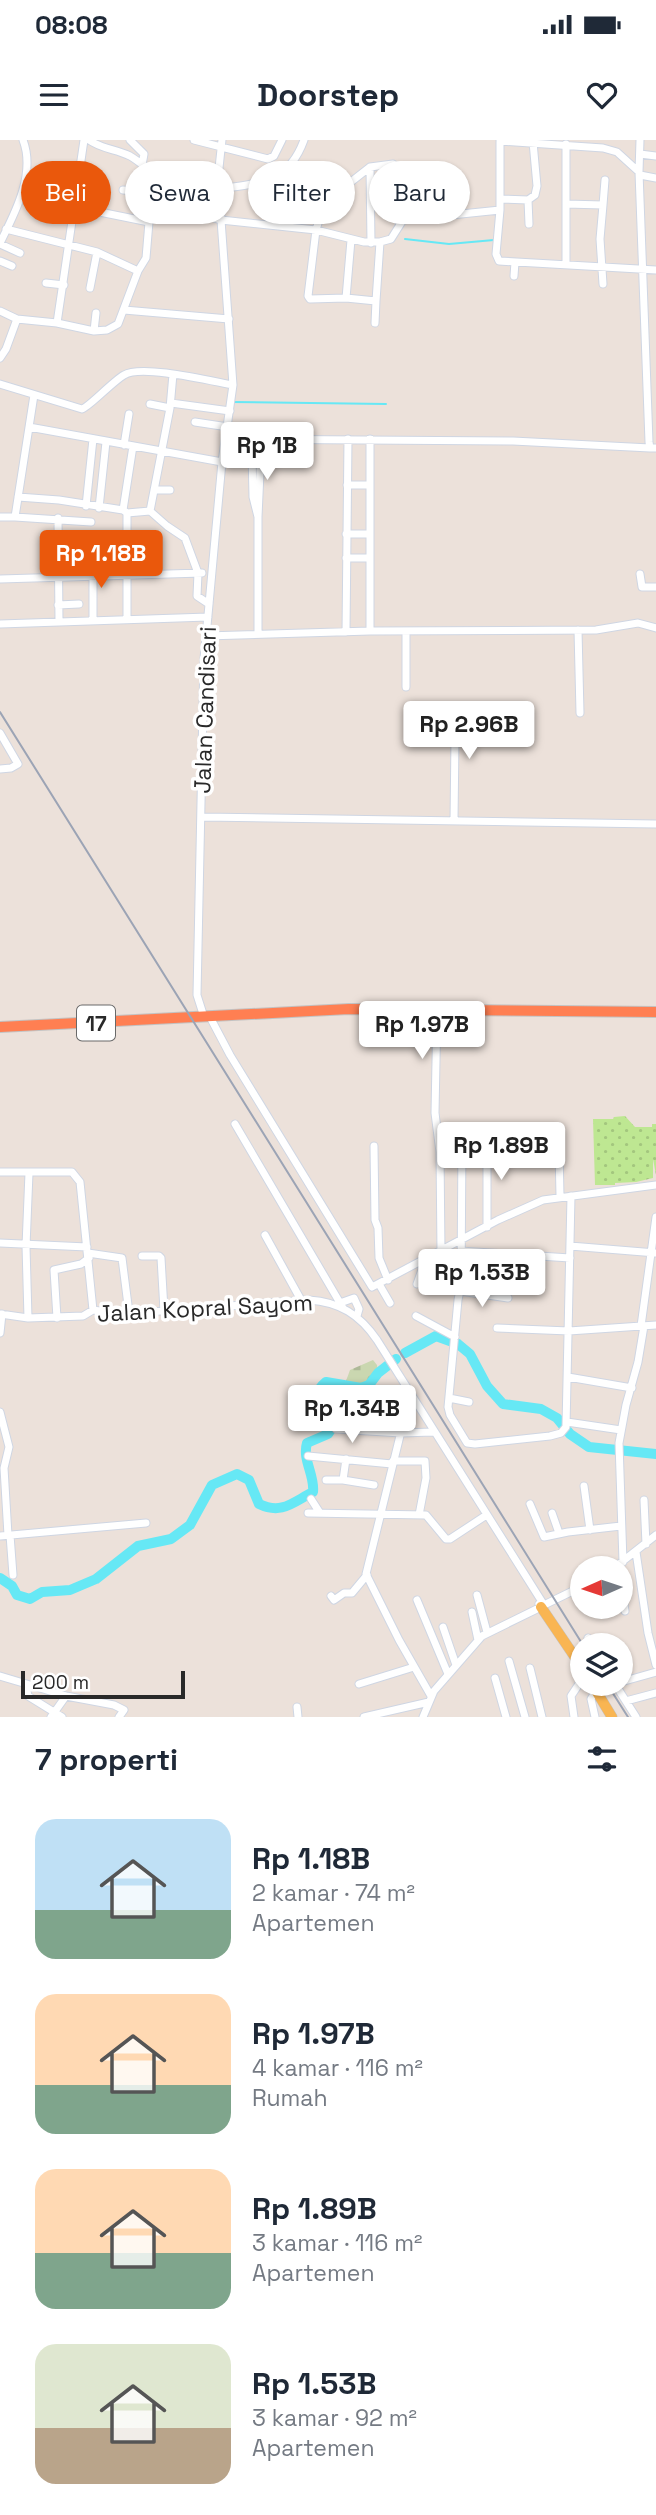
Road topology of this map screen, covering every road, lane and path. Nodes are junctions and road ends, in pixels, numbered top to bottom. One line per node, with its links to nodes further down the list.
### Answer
1 (23, 140): 16 (street)
2 (87, 140): 17 (street); 18 (street)
3 (130, 140): 19 (street)
4 (194, 140): 11 (street)
5 (282, 140): 11 (street)
6 (304, 140): 24 (street)
7 (640, 140): 14 (street)
8 (500, 141): 9 (street); 26 (street)
9 (513, 141): 10 (street)
10 (533, 142): 12 (street); 27 (street)
11 (221, 144)
12 (566, 144): 13 (street); 28 (street)
13 (603, 144): 21 (street)
14 (640, 154): 15 (street); 21 (street)
15 (656, 156)
16 (26, 161)
17 (83, 161)
18 (136, 161)
19 (143, 161)
20 (369, 168): 40 (street)
21 (640, 173): 22 (street); 53 (street)
22 (656, 178)
23 (605, 180): 29 (street)
24 (234, 186)
25 (21, 195): 39 (street)
26 (501, 199): 27 (street); 30 (street)
27 (528, 200): 38 (street)
28 (566, 204): 29 (street); 50 (street)
29 (603, 205): 52 (street)
30 (500, 210): 31 (street); 49 (street)
31 (470, 213)
32 (234, 221): 40 (street)
33 (72, 224): 45 (street)
34 (149, 224): 55 (street)
35 (221, 224): 67 (street, Jalan Candisari)
36 (370, 224): 43 (street)
37 (400, 224): 42 (street)
38 (529, 224)
39 (5, 226): 44 (street); 45 (street)
40 (316, 230): 41 (street); 61 (street)
41 (351, 240): 43 (street); 61 (street)
42 (380, 242): 43 (street); 62 (street)
43 (370, 243)
44 (0, 244): 47 (street)
45 (69, 244): 46 (street); 59 (street)
46 (97, 252): 55 (street); 60 (street)
47 (20, 253)
48 (0, 261): 51 (street)
49 (514, 262): 50 (street); 56 (street)
50 (566, 264): 52 (street)
51 (12, 266)
52 (601, 268): 53 (street); 58 (street)
53 (643, 270): 54 (street); 91 (street)
54 (656, 270)
55 (138, 271): 63 (street)
56 (514, 276)
57 (46, 283): 59 (street)
58 (603, 284)
59 (64, 285): 68 (street)
60 (90, 288)
61 (346, 299): 62 (street)
62 (376, 300): 69 (street)
63 (124, 310): 67 (street); 70 (street)
64 (0, 311): 66 (street)
65 (96, 313): 70 (street)
66 (17, 319): 68 (street); 71 (street)
67 (229, 319): 74 (street, Jalan Candisari)
68 (57, 323): 70 (street)
69 (375, 323)
70 (94, 331)
71 (0, 358)
72 (173, 374): 74 (street); 75 (street); 77 (street)
73 (0, 384): 75 (street)
74 (233, 385): 78 (street, Jalan Candisari)
75 (34, 395): 81 (street)
76 (150, 404): 77 (street)
77 (170, 405): 78 (street); 92 (street)
78 (230, 407): 82 (street, Jalan Candisari)
79 (129, 414): 89 (street)
80 (195, 422): 82 (street)
81 (29, 427): 83 (street); 98 (street)
82 (228, 427): 84 (street, Jalan Candisari)
83 (93, 439): 87 (street); 99 (street)
84 (226, 439): 88 (street); 93 (street, Jalan Candisari)
85 (348, 439): 86 (street); 88 (street); 94 (street)
86 (370, 439): 91 (street); 95 (street)
87 (106, 442): 89 (street); 100 (street)
88 (258, 444): 131 (street)
89 (124, 445): 90 (street)
90 (133, 446): 92 (street); 102 (street)
91 (653, 448)
92 (162, 452): 93 (street); 96 (street)
93 (222, 462): 111 (street, Jalan Candisari)
94 (347, 485): 95 (street); 107 (street)
95 (370, 485): 108 (street)
96 (154, 490): 97 (street); 101 (street)
97 (170, 490)
98 (18, 497): 99 (street); 104 (street)
99 (86, 506): 100 (street)
100 (99, 508): 102 (street)
101 (150, 511): 102 (street); 111 (street)
102 (125, 512): 113 (street)
103 (0, 517): 104 (street)
104 (15, 517): 105 (street)
105 (58, 518): 106 (street); 115 (street)
106 (91, 522)
107 (346, 534): 108 (street); 109 (street)
108 (369, 534): 110 (street)
109 (346, 558): 110 (street); 130 (street)
110 (370, 558): 128 (street)
111 (204, 573): 113 (street); 119 (street, Jalan Candisari); 119 (street)
112 (640, 573): 117 (street)
113 (127, 574): 114 (street); 122 (street)
114 (93, 576): 115 (street); 123 (street)
115 (59, 577): 116 (street); 120 (street)
116 (0, 579)
117 (656, 587)
118 (79, 604): 120 (street)
119 (209, 604): 121 (street, Jalan Candisari)
120 (58, 605): 124 (street)
121 (208, 617): 122 (street); 132 (street, Jalan Candisari)
122 (127, 619): 123 (street)
123 (93, 620): 124 (street)
124 (59, 621): 125 (street)
125 (0, 624)
126 (656, 628): 127 (street)
127 (578, 630): 129 (street); 134 (street)
128 (370, 631): 129 (street); 130 (street)
129 (406, 631): 133 (street)
130 (346, 632): 131 (street)
131 (258, 633): 132 (street)
132 (206, 636): 138 (street, Jalan Candisari)
133 (406, 687)
134 (580, 713)
135 (441, 732): 139 (street)
136 (0, 733): 137 (street)
137 (0, 769)
138 (202, 817): 139 (street); 143 (street, Jalan Candisari)
139 (454, 821): 140 (street)
140 (656, 824)
141 (437, 1010): 142 (highway, 17); 143 (highway, 17); 163 (street)
142 (656, 1012)
143 (207, 1017): 144 (highway, 17); 170 (street, Jalan Candisari)
144 (0, 1027)
145 (235, 1125): 176 (street)
146 (487, 1137): 156 (street)
147 (461, 1142): 158 (street)
148 (374, 1146): 169 (street)
149 (559, 1149): 153 (street)
150 (0, 1172): 151 (street)
151 (29, 1172): 161 (street); 164 (street)
152 (656, 1185): 154 (street)
153 (560, 1196): 154 (street); 156 (street)
154 (571, 1196): 160 (street)
155 (656, 1217): 165 (street)
156 (487, 1227): 158 (street)
157 (265, 1235): 174 (street)
158 (461, 1241): 162 (street); 163 (street)
159 (0, 1243): 161 (street)
160 (570, 1245): 165 (street); 167 (street)
161 (26, 1246): 164 (street); 183 (street)
162 (461, 1251): 167 (street); 172 (street)
163 (441, 1252): 168 (street)
164 (88, 1253): 177 (street); 179 (street); 184 (street)
165 (654, 1253): 186 (street)
166 (142, 1256): 178 (street)
167 (569, 1258): 188 (street)
168 (425, 1261): 169 (street); 171 (street)
169 (388, 1280): 170 (street)
170 (379, 1284): 175 (street)
171 (417, 1284)
172 (460, 1292): 173 (street); 190 (street)
173 (508, 1298)
174 (302, 1300): 176 (street, Jalan Kopral Sayom); 178 (street, Jalan Kopral Sayom)
175 (390, 1304)
176 (342, 1306): 181 (street, Jalan Kopral Sayom); 181 (street)
177 (93, 1310): 179 (street, Jalan Kopral Sayom); 184 (street, Jalan Kopral Sayom)
178 (164, 1310): 179 (street, Jalan Kopral Sayom)
179 (129, 1313)
180 (1, 1314): 183 (street, Jalan Kopral Sayom); 189 (street)
181 (358, 1316): 193 (street, Jalan Kopral Sayom)
182 (416, 1316): 190 (street)
183 (28, 1318): 184 (street, Jalan Kopral Sayom)
184 (57, 1318)
185 (656, 1325): 186 (street)
186 (642, 1326): 188 (street); 192 (street)
187 (497, 1328): 188 (street)
188 (569, 1331): 191 (street)
189 (0, 1333)
190 (455, 1338): 194 (street)
191 (568, 1377): 192 (street); 198 (street)
192 (632, 1388): 200 (street)
193 (410, 1395): 196 (street); 202 (street, Jalan Kopral Sayom)
194 (449, 1398): 195 (street); 198 (street)
195 (469, 1402)
196 (407, 1407): 201 (street); 203 (street)
197 (0, 1412): 225 (street)
198 (566, 1426): 200 (street)
199 (336, 1429): 201 (street)
200 (621, 1430): 221 (street)
201 (357, 1431): 203 (street)
202 (433, 1432): 203 (street); 219 (street, Jalan Kopral Sayom)
203 (401, 1433): 206 (street)
204 (308, 1456): 205 (street)
205 (346, 1459): 206 (street); 208 (street)
206 (393, 1463): 216 (street); 218 (street)
207 (326, 1480): 208 (street)
208 (343, 1480): 209 (street)
209 (374, 1485)
210 (584, 1486): 222 (street)
211 (311, 1499): 215 (street)
212 (644, 1500): 226 (street)
213 (530, 1504): 223 (street)
214 (307, 1513): 215 (street)
215 (320, 1513): 216 (street)
216 (380, 1513): 218 (street); 231 (street)
217 (552, 1513): 223 (street)
218 (419, 1515): 219 (street)
219 (485, 1516): 236 (street, Jalan Kopral Sayom)
220 (146, 1523): 225 (street)
221 (621, 1526): 222 (street); 228 (street)
222 (590, 1530): 223 (street)
223 (559, 1533)
224 (656, 1535): 226 (street)
225 (6, 1536): 230 (street)
226 (646, 1544): 227 (street)
227 (636, 1552): 229 (street); 244 (street)
228 (620, 1556)
229 (631, 1556)
230 (13, 1575)
231 (366, 1575): 234 (street); 245 (street)
232 (570, 1592): 236 (street)
233 (477, 1595): 239 (street)
234 (331, 1596)
235 (417, 1600): 248 (street)
236 (542, 1606): 239 (street); 241 (main road)
237 (472, 1612): 240 (street)
238 (443, 1627): 243 (street)
239 (486, 1632): 240 (street)
240 (478, 1640): 243 (street)
241 (570, 1649)
242 (509, 1661): 270 (street)
243 (456, 1665): 248 (street)
244 (656, 1665)
245 (414, 1667): 252 (street); 260 (street)
246 (530, 1668): 271 (street)
247 (656, 1672): 251 (street)
248 (448, 1674): 260 (street)
249 (0, 1676): 253 (street)
250 (495, 1678): 269 (street)
251 (633, 1678)
252 (359, 1684)
253 (30, 1685): 255 (street); 263 (street)
254 (656, 1693): 261 (street)
255 (66, 1696): 263 (street); 265 (street)
256 (571, 1696): 272 (street)
257 (592, 1696): 273 (street)
258 (599, 1696): 274 (main road)
259 (624, 1696): 261 (street)
260 (430, 1699): 267 (street); 268 (street)
261 (626, 1701): 275 (street)
262 (297, 1707): 266 (street)
263 (53, 1714): 264 (street)
264 (62, 1717)
265 (119, 1717)
266 (298, 1717)
267 (364, 1717)
268 (423, 1717)
269 (506, 1717)
270 (525, 1717)
271 (542, 1717)
272 (574, 1717)
273 (595, 1717)
274 (612, 1717)
275 (636, 1717)

